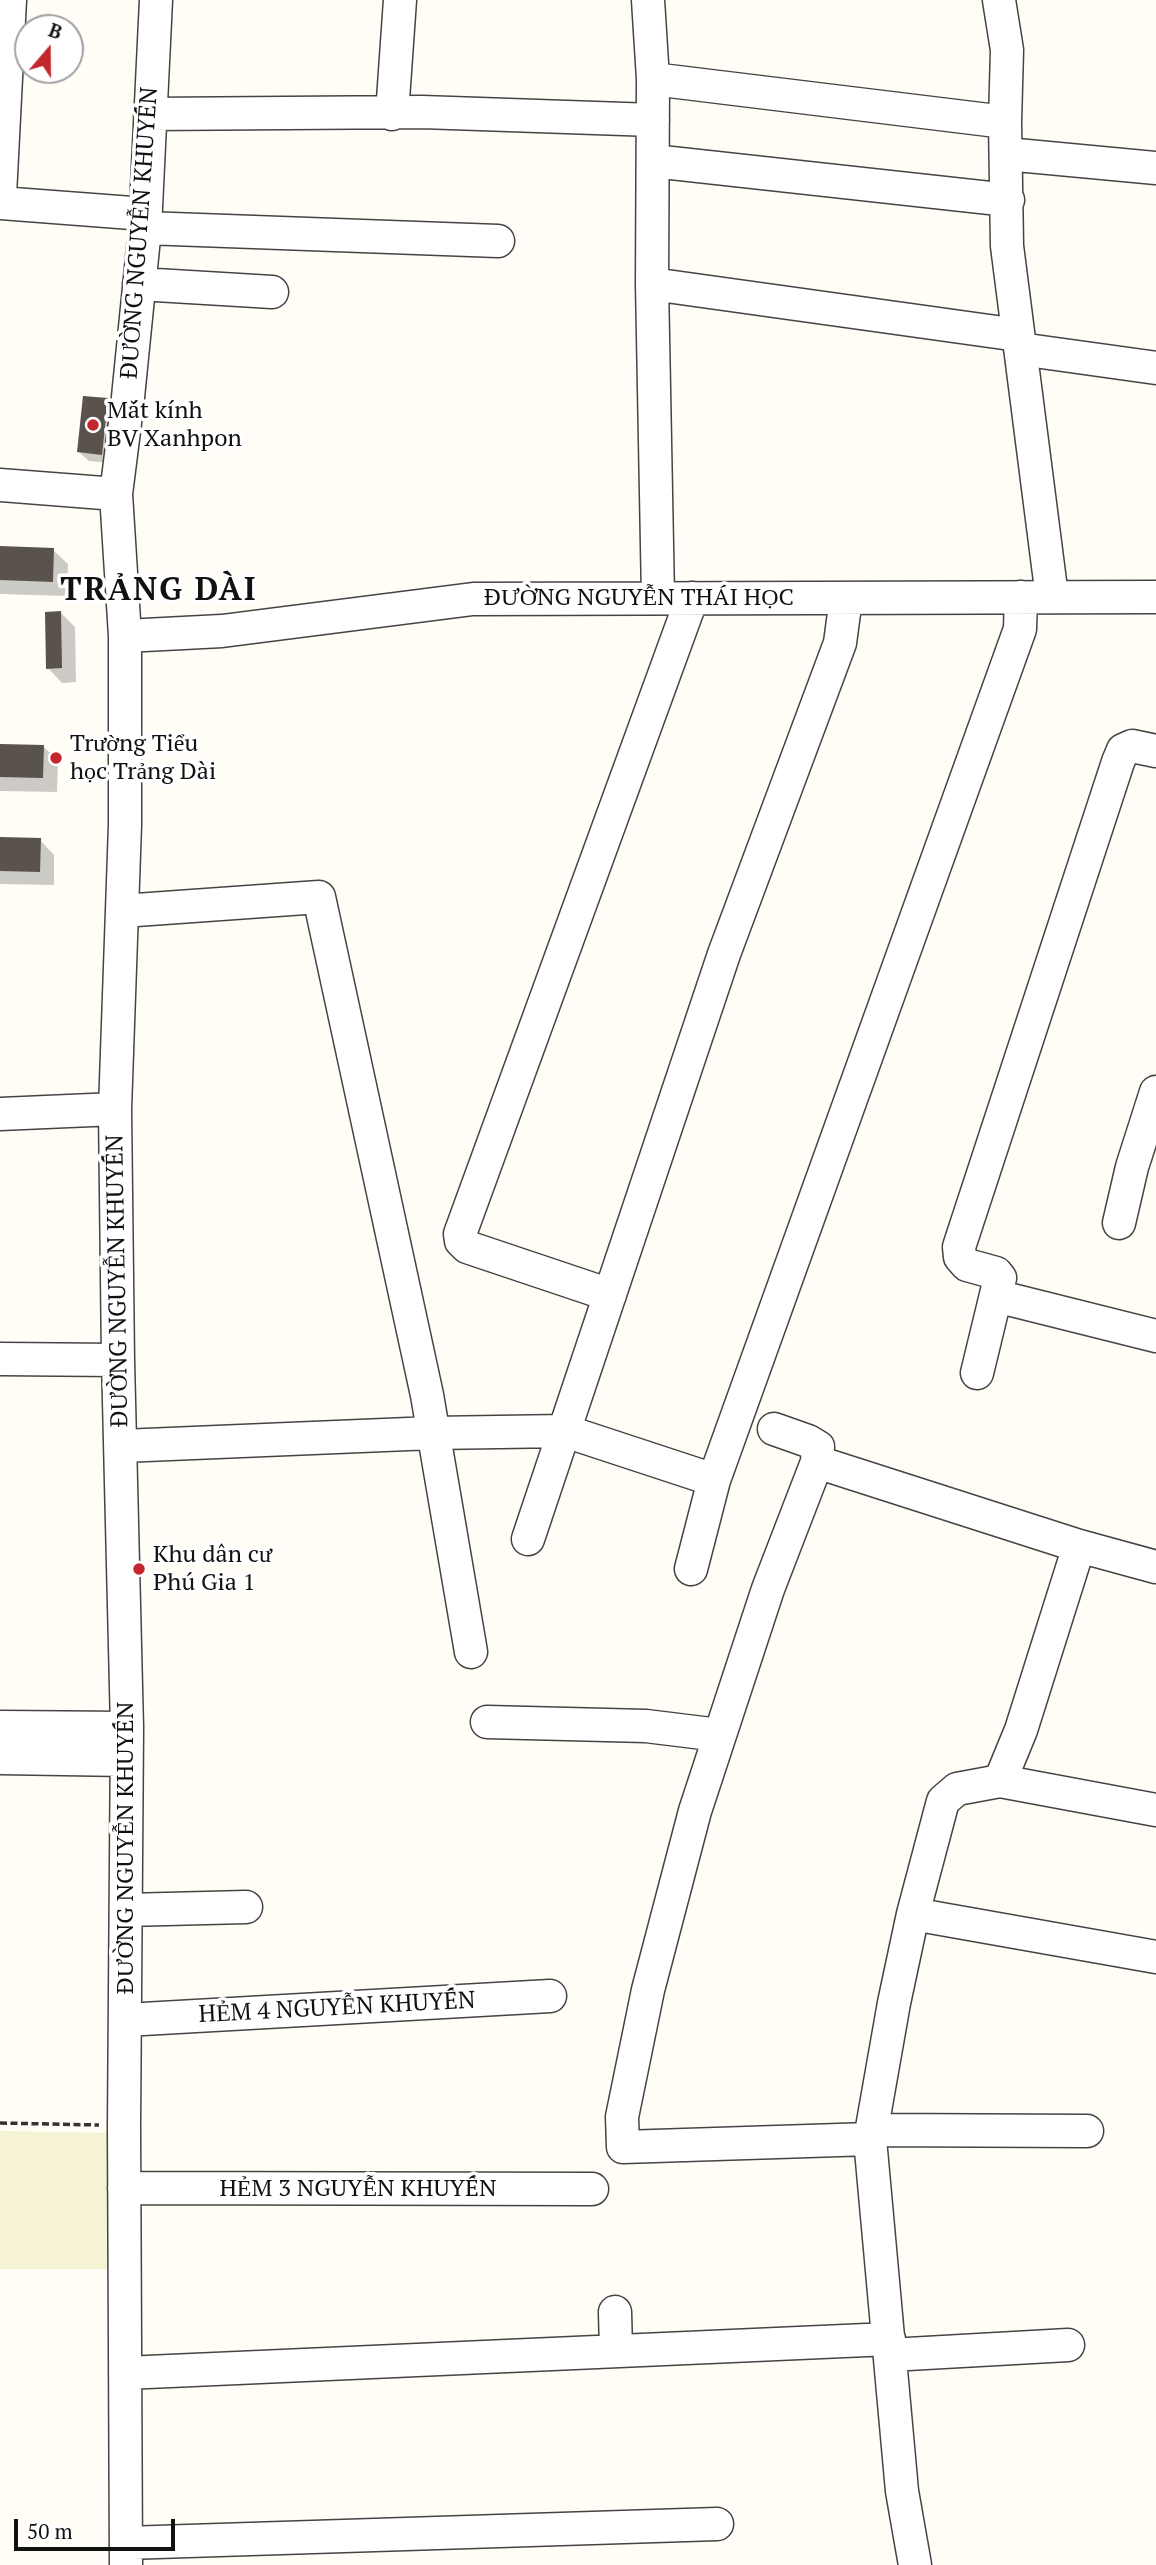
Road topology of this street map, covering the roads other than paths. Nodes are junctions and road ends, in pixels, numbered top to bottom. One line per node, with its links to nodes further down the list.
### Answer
1 (156, 0): 7 (street, ĐƯỜNG NGUYỄN KHUYẾN)
2 (400, 0): 8 (street)
3 (648, 0): 6 (street)
4 (999, 0): 10 (street)
5 (6, 18): 14 (street)
6 (653, 79): 9 (street); 10 (street)
7 (150, 114): 8 (street); 17 (street, ĐƯỜNG NGUYỄN KHUYẾN)
8 (392, 114): 9 (street)
9 (653, 120): 12 (street)
10 (1005, 121): 11 (street)
11 (1006, 154): 13 (street); 15 (street)
12 (653, 161): 15 (street); 20 (street)
13 (1156, 168)
14 (0, 195)
15 (1008, 200): 22 (street)
16 (0, 203): 17 (street)
17 (145, 221): 18 (street); 19 (street, ĐƯỜNG NGUYỄN KHUYẾN)
18 (498, 241)
19 (139, 284): 21 (street); 25 (street, ĐƯỜNG NGUYỄN KHUYẾN)
20 (652, 285): 22 (street); 28 (street)
21 (272, 292)
22 (1019, 342): 23 (street); 26 (street)
23 (1156, 368)
24 (0, 485): 25 (street)
25 (116, 494): 31 (street, ĐƯỜNG NGUYỄN KHUYẾN)
26 (1036, 597): 27 (street, ĐƯỜNG NGUYỄN THÁI HỌC); 30 (street, ĐƯỜNG NGUYỄN THÁI HỌC); 50 (street)
27 (1156, 597)
28 (658, 598): 29 (street, ĐƯỜNG NGUYỄN THÁI HỌC); 31 (street, ĐƯỜNG NGUYỄN THÁI HỌC)
29 (692, 598): 30 (street, ĐƯỜNG NGUYỄN THÁI HỌC); 39 (street)
30 (846, 598): 39 (street)
31 (125, 636): 33 (street, ĐƯỜNG NGUYỄN KHUYẾN)
32 (1156, 751): 40 (street)
33 (122, 911): 35 (street, ĐƯỜNG NGUYỄN KHUYẾN); 47 (street)
34 (1156, 1092): 37 (street)
35 (115, 1109): 36 (street); 43 (street, ĐƯỜNG NGUYỄN KHUYẾN)
36 (0, 1114)
37 (1144, 1170): 38 (street)
38 (1119, 1223)
39 (610, 1296): 46 (street)
40 (996, 1296): 41 (street); 44 (street)
41 (1156, 1336)
42 (0, 1359): 43 (street)
43 (118, 1360): 48 (street, ĐƯỜNG NGUYỄN KHUYẾN)
44 (977, 1373)
45 (774, 1429): 49 (street)
46 (565, 1431): 47 (street); 50 (street); 51 (street)
47 (432, 1433): 48 (street); 55 (street)
48 (122, 1446): 58 (street, ĐƯỜNG NGUYỄN KHUYẾN)
49 (817, 1462): 52 (street); 59 (street)
50 (714, 1480): 54 (street)
51 (528, 1539)
52 (1079, 1546): 53 (street); 62 (street)
53 (1156, 1567)
54 (691, 1569)
55 (471, 1651)
56 (486, 1722): 59 (street)
57 (0, 1727): 58 (street)
58 (127, 1728): 61 (street, ĐƯỜNG NGUYỄN KHUYẾN)
59 (719, 1735): 71 (street)
60 (0, 1758): 61 (street)
61 (126, 1760): 65 (street, ĐƯỜNG NGUYỄN KHUYẾN)
62 (1000, 1782): 63 (street); 66 (street)
63 (1156, 1810)
64 (246, 1907): 65 (street)
65 (126, 1910): 69 (street, ĐƯỜNG NGUYỄN KHUYẾN)
66 (913, 1914): 67 (street); 71 (street)
67 (1156, 1957)
68 (550, 1996): 69 (street, HẺM 4 NGUYỄN KHUYẾN)
69 (125, 2020): 72 (street, ĐƯỜNG NGUYỄN KHUYẾN)
70 (1087, 2131): 71 (street)
71 (871, 2135): 76 (street)
72 (124, 2188): 73 (street, HẺM 3 NGUYỄN KHUYẾN); 78 (street, ĐƯỜNG NGUYỄN KHUYẾN)
73 (592, 2189)
74 (615, 2312): 77 (street)
75 (1069, 2346): 76 (street)
76 (889, 2347): 77 (street); 81 (street)
77 (616, 2350): 78 (street)
78 (125, 2373): 80 (street, ĐƯỜNG NGUYỄN KHUYẾN)
79 (718, 2525): 80 (street)
80 (126, 2554)
81 (915, 2565)

